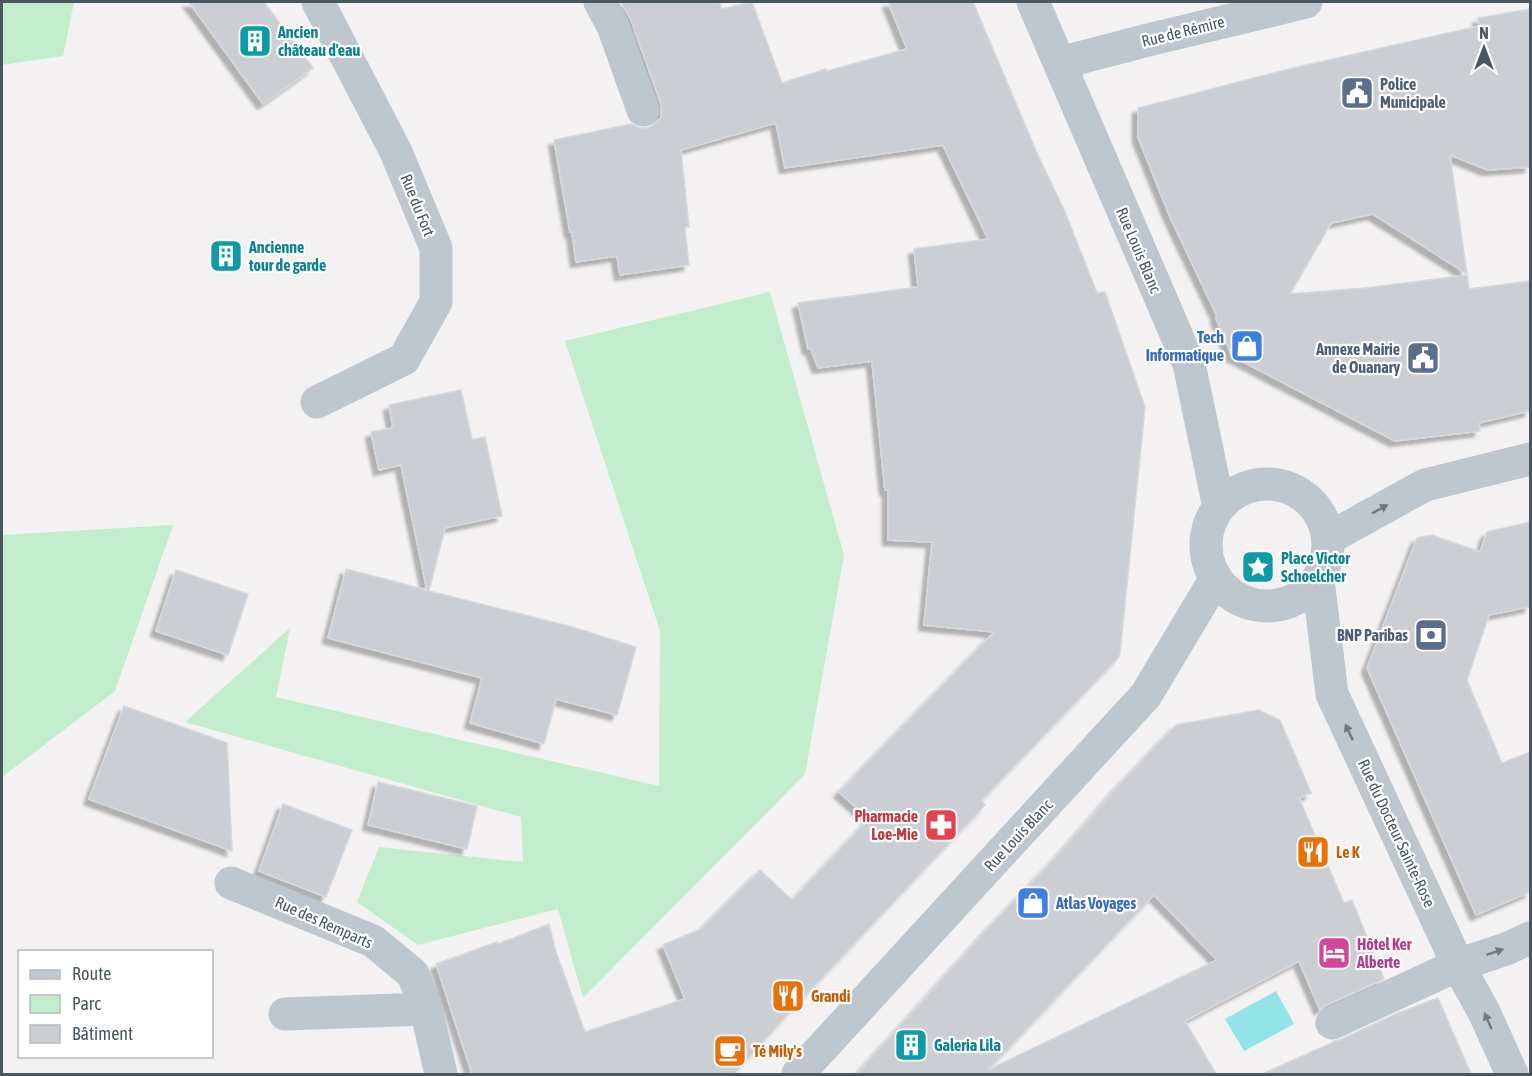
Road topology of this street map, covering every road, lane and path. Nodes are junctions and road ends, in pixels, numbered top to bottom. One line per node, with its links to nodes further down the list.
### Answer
1 (318, 2): 7 (street, Rue du Fort)
2 (1033, 2): 5 (street, Rue Louis Blanc)
3 (1306, 2): 5 (street, Rue de Rémire)
4 (607, 14): 6 (street)
5 (1060, 63): 9 (street, Rue Louis Blanc)
6 (643, 110)
7 (317, 402)
8 (1530, 459): 10 (street, one-way to 8)
9 (1219, 507): 10 (street); 11 (street)
10 (1329, 538): 12 (street)
11 (1216, 579): 12 (street); 20 (street, Rue Louis Blanc)
12 (1318, 580): 15 (street, Rue du Docteur Sainte-Rose, one-way to 12)
13 (231, 883): 16 (street, Rue des Remparts)
14 (1530, 938): 15 (street, one-way to 14)
15 (1458, 965): 18 (street); 21 (street, Rue du Docteur Sainte-Rose, one-way to 15)
16 (426, 1009): 17 (street); 19 (street, Rue des Remparts)
17 (285, 1014)
18 (1332, 1023)
19 (441, 1074)
20 (798, 1074)
21 (1512, 1074)

